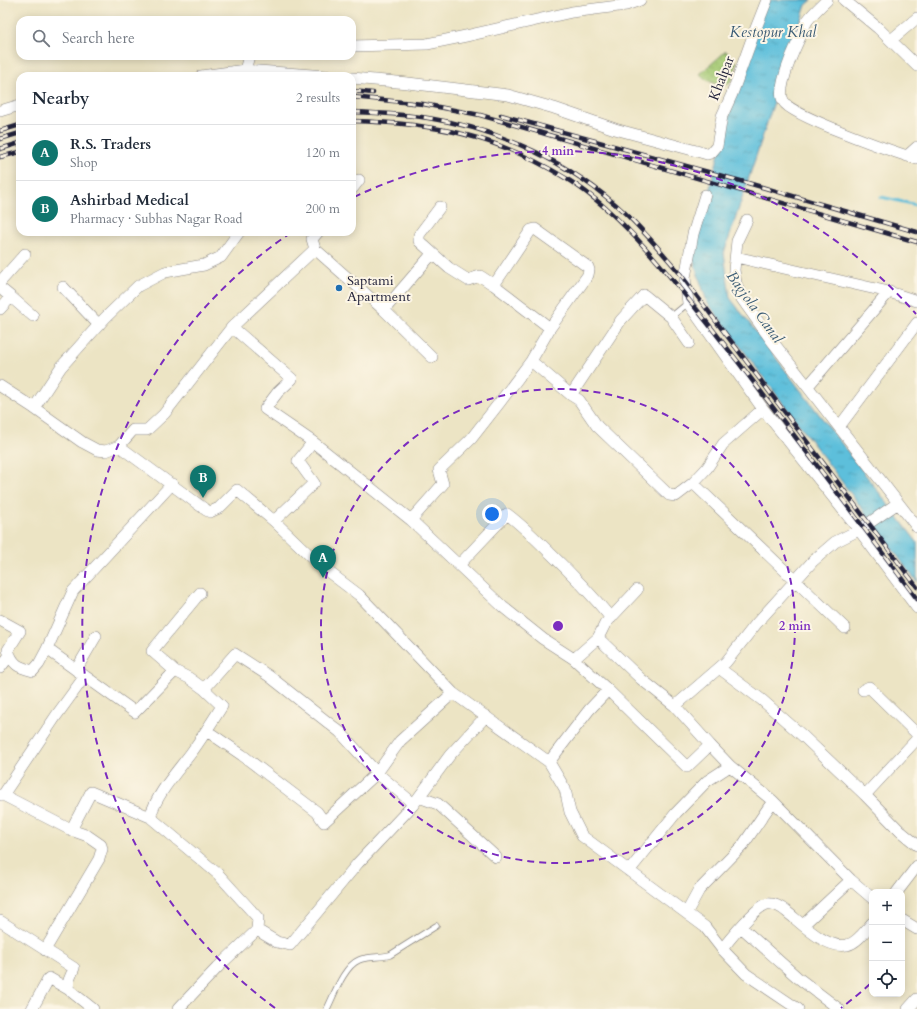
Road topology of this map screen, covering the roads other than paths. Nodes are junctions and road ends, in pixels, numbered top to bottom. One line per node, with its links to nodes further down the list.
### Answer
1 (640, 0): 7 (street)
2 (767, 0): 13 (street, Khalpar)
3 (827, 0): 17 (street)
4 (844, 0): 6 (street)
5 (917, 18): 6 (street)
6 (891, 40): 9 (street)
7 (356, 46)
8 (248, 60): 10 (street)
9 (917, 66)
10 (245, 70): 11 (street); 12 (street)
11 (230, 72)
12 (272, 72)
13 (356, 78)
14 (16, 106): 15 (street)
15 (0, 111)
16 (917, 147): 17 (street)
17 (912, 158)
18 (705, 196): 34 (street)
19 (440, 207): 25 (street)
20 (747, 220): 26 (street)
21 (236, 236): 40 (street)
22 (315, 236): 23 (street)
23 (315, 250): 36 (street); 41 (street)
24 (25, 254): 27 (street)
25 (432, 254): 28 (street); 36 (street)
26 (736, 257): 31 (street); 46 (street)
27 (0, 282)
28 (494, 285): 42 (street); 42 (street)
29 (63, 287): 40 (street)
30 (0, 288): 32 (street)
31 (889, 292): 33 (street); 46 (street)
32 (11, 297): 35 (street); 37 (street)
33 (917, 301)
34 (688, 303): 38 (lane); 50 (street)
35 (0, 309)
36 (384, 310): 44 (street)
37 (33, 316)
38 (671, 317): 43 (street); 48 (street)
39 (917, 323): 51 (street)
40 (99, 324): 49 (street)
41 (232, 328): 52 (street); 53 (street)
42 (550, 328): 45 (street)
43 (689, 343)
44 (432, 357)
45 (531, 361): 48 (street); 57 (street)
46 (808, 386): 51 (street)
47 (1, 388): 49 (street)
48 (571, 395): 54 (street)
49 (34, 408): 53 (street)
50 (764, 409): 54 (street); 60 (street)
51 (839, 427): 56 (street)
52 (314, 442): 57 (street); 58 (street)
53 (119, 446): 55 (street)
54 (693, 483): 62 (street)
55 (172, 484): 58 (street); 71 (street)
56 (897, 504): 59 (street); 60 (street)
57 (411, 520): 61 (street)
58 (274, 521): 81 (street)
59 (917, 527)
60 (858, 530): 62 (street); 65 (street)
61 (459, 565): 66 (street); 73 (street)
62 (796, 581): 68 (street); 75 (street)
63 (637, 590): 66 (street)
64 (200, 593): 76 (street)
65 (917, 608)
66 (611, 618): 70 (street)
67 (0, 620): 72 (street)
68 (845, 628)
69 (96, 636): 77 (street)
70 (598, 638): 73 (street); 82 (street)
71 (46, 649): 72 (street); 77 (street)
72 (10, 655): 74 (street)
73 (574, 659): 79 (street)
74 (0, 668)
75 (718, 668): 82 (street); 92 (street)
76 (175, 671): 77 (street); 78 (street)
77 (80, 673): 91 (street)
78 (204, 689): 84 (street); 90 (street)
79 (608, 690): 87 (street); 88 (street)
80 (863, 690): 85 (street)
81 (453, 693): 83 (street); 90 (street)
82 (675, 706): 87 (street)
83 (486, 716): 88 (street); 93 (street)
84 (207, 731): 90 (street); 95 (street)
85 (917, 734)
86 (917, 739): 92 (street)
87 (710, 745): 89 (street)
88 (549, 762): 100 (street)
89 (730, 766): 94 (street); 100 (street)
90 (377, 773): 93 (street)
91 (1, 795): 96 (street)
92 (865, 795): 97 (street)
93 (416, 801): 98 (street); 112 (street)
94 (773, 801): 101 (street); 104 (street)
95 (150, 817): 96 (street); 112 (street)
96 (71, 830): 114 (street)
97 (917, 845)
98 (496, 857)
99 (917, 866): 102 (street)
100 (629, 871): 104 (street)
101 (851, 880): 103 (street); 107 (street)
102 (899, 889)
103 (869, 895)
104 (687, 912): 113 (street)
105 (0, 921): 114 (street)
106 (905, 922): 111 (street)
107 (803, 925): 108 (street); 110 (street)
108 (871, 925)
109 (436, 926): 120 (lane)
110 (741, 926): 113 (street); 122 (street)
111 (917, 929)
112 (257, 930): 119 (street)
113 (722, 949): 121 (street)
114 (45, 950): 115 (street)
115 (68, 989): 117 (street); 118 (street)
116 (917, 998): 123 (street)
117 (32, 1009)
118 (93, 1009)
119 (178, 1009)
120 (327, 1009)
121 (798, 1009)
122 (839, 1009)
123 (908, 1009)

